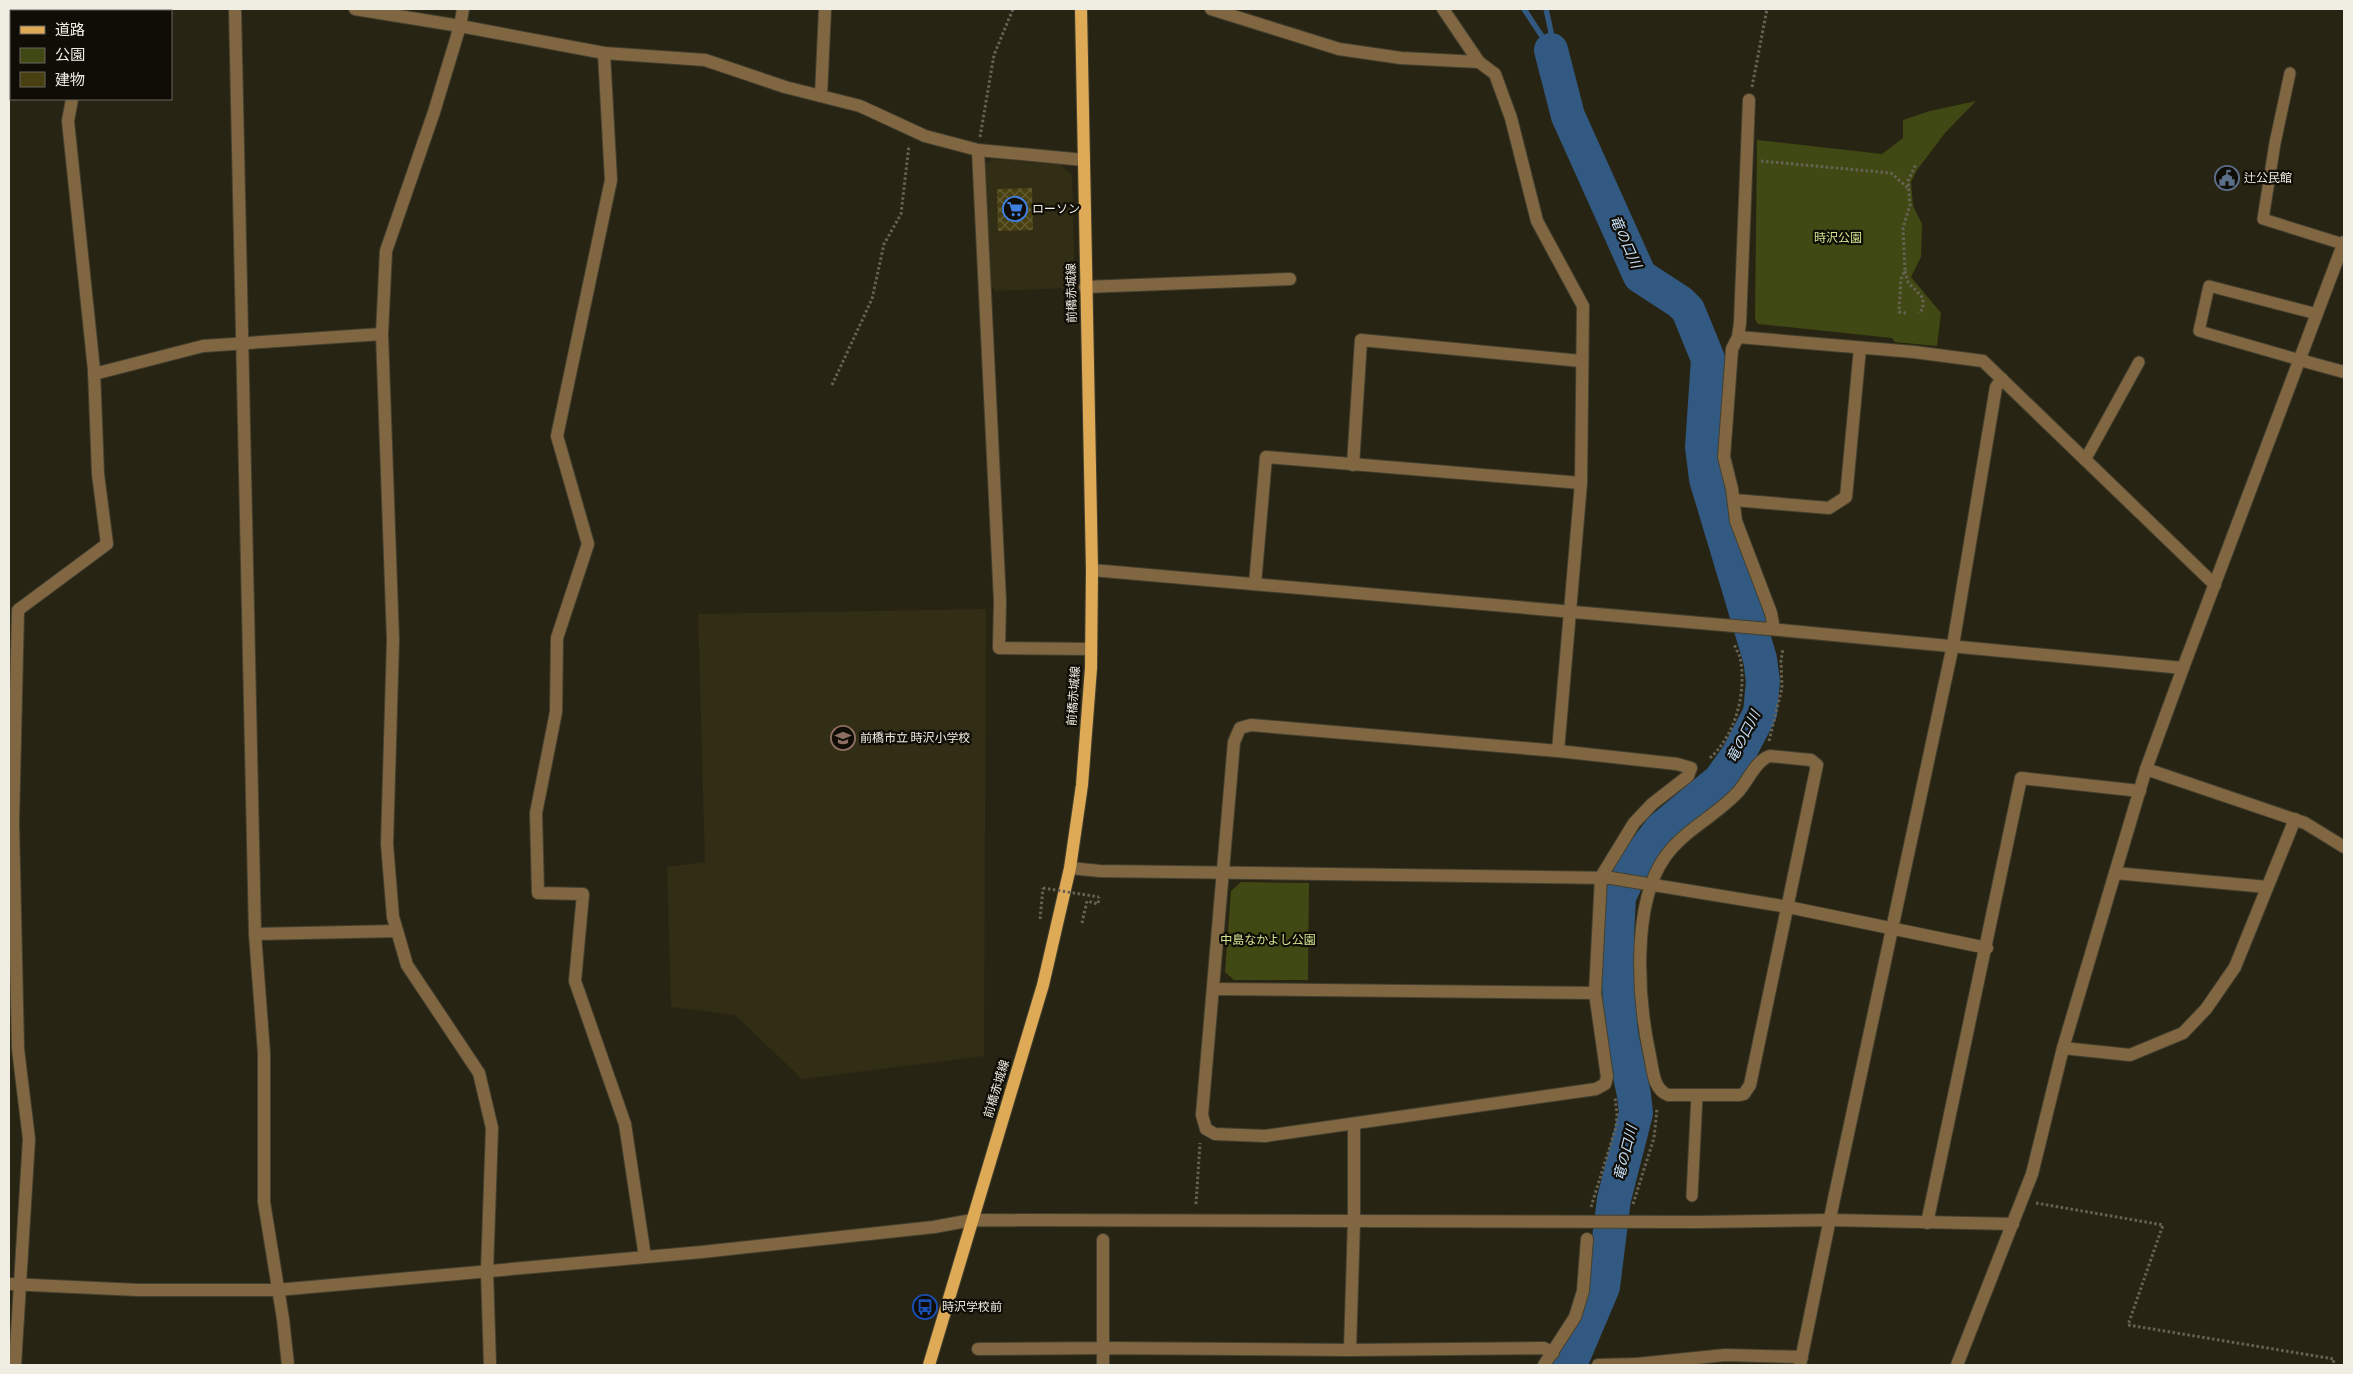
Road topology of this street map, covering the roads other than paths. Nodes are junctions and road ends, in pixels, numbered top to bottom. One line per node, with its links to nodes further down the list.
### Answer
1 (235, 9): 23 (street)
2 (355, 9): 8 (street)
3 (463, 9): 8 (street)
4 (825, 9): 12 (street)
5 (1081, 9): 16 (main road, 前橋赤城線)
6 (1211, 9): 10 (street)
7 (1443, 9): 10 (street)
8 (460, 26): 9 (street); 21 (street)
9 (604, 53): 12 (street); 72 (street)
10 (1479, 62): 26 (street)
11 (2290, 74): 17 (lane)
12 (821, 96): 15 (street)
13 (72, 100): 29 (street)
14 (1749, 100): 22 (street)
15 (978, 150): 16 (street); 41 (street)
16 (1084, 160): 19 (main road, 前橋赤城線)
17 (2344, 243): 20 (street)
18 (1290, 279): 19 (street)
19 (1085, 287): 35 (main road, 前橋赤城線)
20 (2317, 314): 25 (street); 25 (lane)
21 (382, 334): 23 (street); 56 (street)
22 (1738, 337): 24 (street); 34 (street)
23 (243, 343): 29 (street); 57 (street)
24 (1860, 348): 30 (street); 34 (street)
25 (2300, 360): 28 (street); 37 (street)
26 (1581, 361): 32 (street); 33 (street)
27 (2139, 362): 31 (lane)
28 (2344, 372)
29 (94, 374): 74 (street)
30 (2002, 379): 31 (street); 40 (street)
31 (2085, 460): 37 (street)
32 (1353, 465): 33 (street); 36 (street)
33 (1581, 483): 38 (street)
34 (1734, 500): 39 (street)
35 (1092, 570): 36 (street); 41 (main road, 前橋赤城線)
36 (1255, 584): 38 (street)
37 (2214, 584): 42 (street)
38 (1570, 612): 39 (street); 43 (street)
39 (1771, 629): 40 (street)
40 (1953, 646): 42 (street); 55 (street)
41 (1091, 649): 48 (main road, 前橋赤城線)
42 (2184, 668): 44 (street)
43 (1558, 752): 49 (street); 51 (street)
44 (2146, 769): 45 (street); 46 (street)
45 (2140, 791): 50 (street); 58 (street)
46 (2295, 819): 47 (street); 53 (street)
47 (2344, 847)
48 (1070, 868): 49 (street); 65 (main road, 前橋赤城線)
49 (1223, 873): 51 (street); 59 (street)
50 (2115, 873): 53 (street); 61 (street)
51 (1606, 878): 52 (street); 60 (street)
52 (1648, 884): 54 (street); 54 (street); 62 (street)
53 (2267, 887): 61 (street)
54 (1788, 907): 55 (street); 62 (street)
55 (1892, 927): 58 (street); 67 (street)
56 (397, 931): 57 (street); 73 (street)
57 (255, 934): 75 (street)
58 (1987, 948): 68 (street)
59 (1214, 989): 60 (street); 63 (street)
60 (1595, 993): 63 (street)
61 (2063, 1048): 69 (street)
62 (1697, 1095): 64 (lane)
63 (1354, 1124): 66 (street)
64 (1692, 1196)
65 (972, 1220): 66 (street); 72 (street); 85 (main road, 前橋赤城線)
66 (1354, 1220): 67 (street); 78 (street)
67 (1830, 1220): 68 (street); 80 (street)
68 (1927, 1223): 69 (street)
69 (2013, 1224): 89 (street)
70 (1103, 1240): 76 (street)
71 (1587, 1240): 79 (street)
72 (645, 1257): 73 (street)
73 (487, 1271): 75 (street); 84 (street)
74 (14, 1284): 75 (street); 82 (street)
75 (277, 1290): 83 (street)
76 (1103, 1348): 77 (street); 78 (street); 86 (street)
77 (978, 1349)
78 (1350, 1350): 79 (street)
79 (1553, 1353): 87 (street)
80 (1801, 1361): 81 (street)
81 (1636, 1364): 88 (street)
82 (16, 1365)
83 (288, 1365)
84 (490, 1365)
85 (929, 1365)
86 (1103, 1365)
87 (1544, 1365)
88 (1598, 1365)
89 (1957, 1365)

